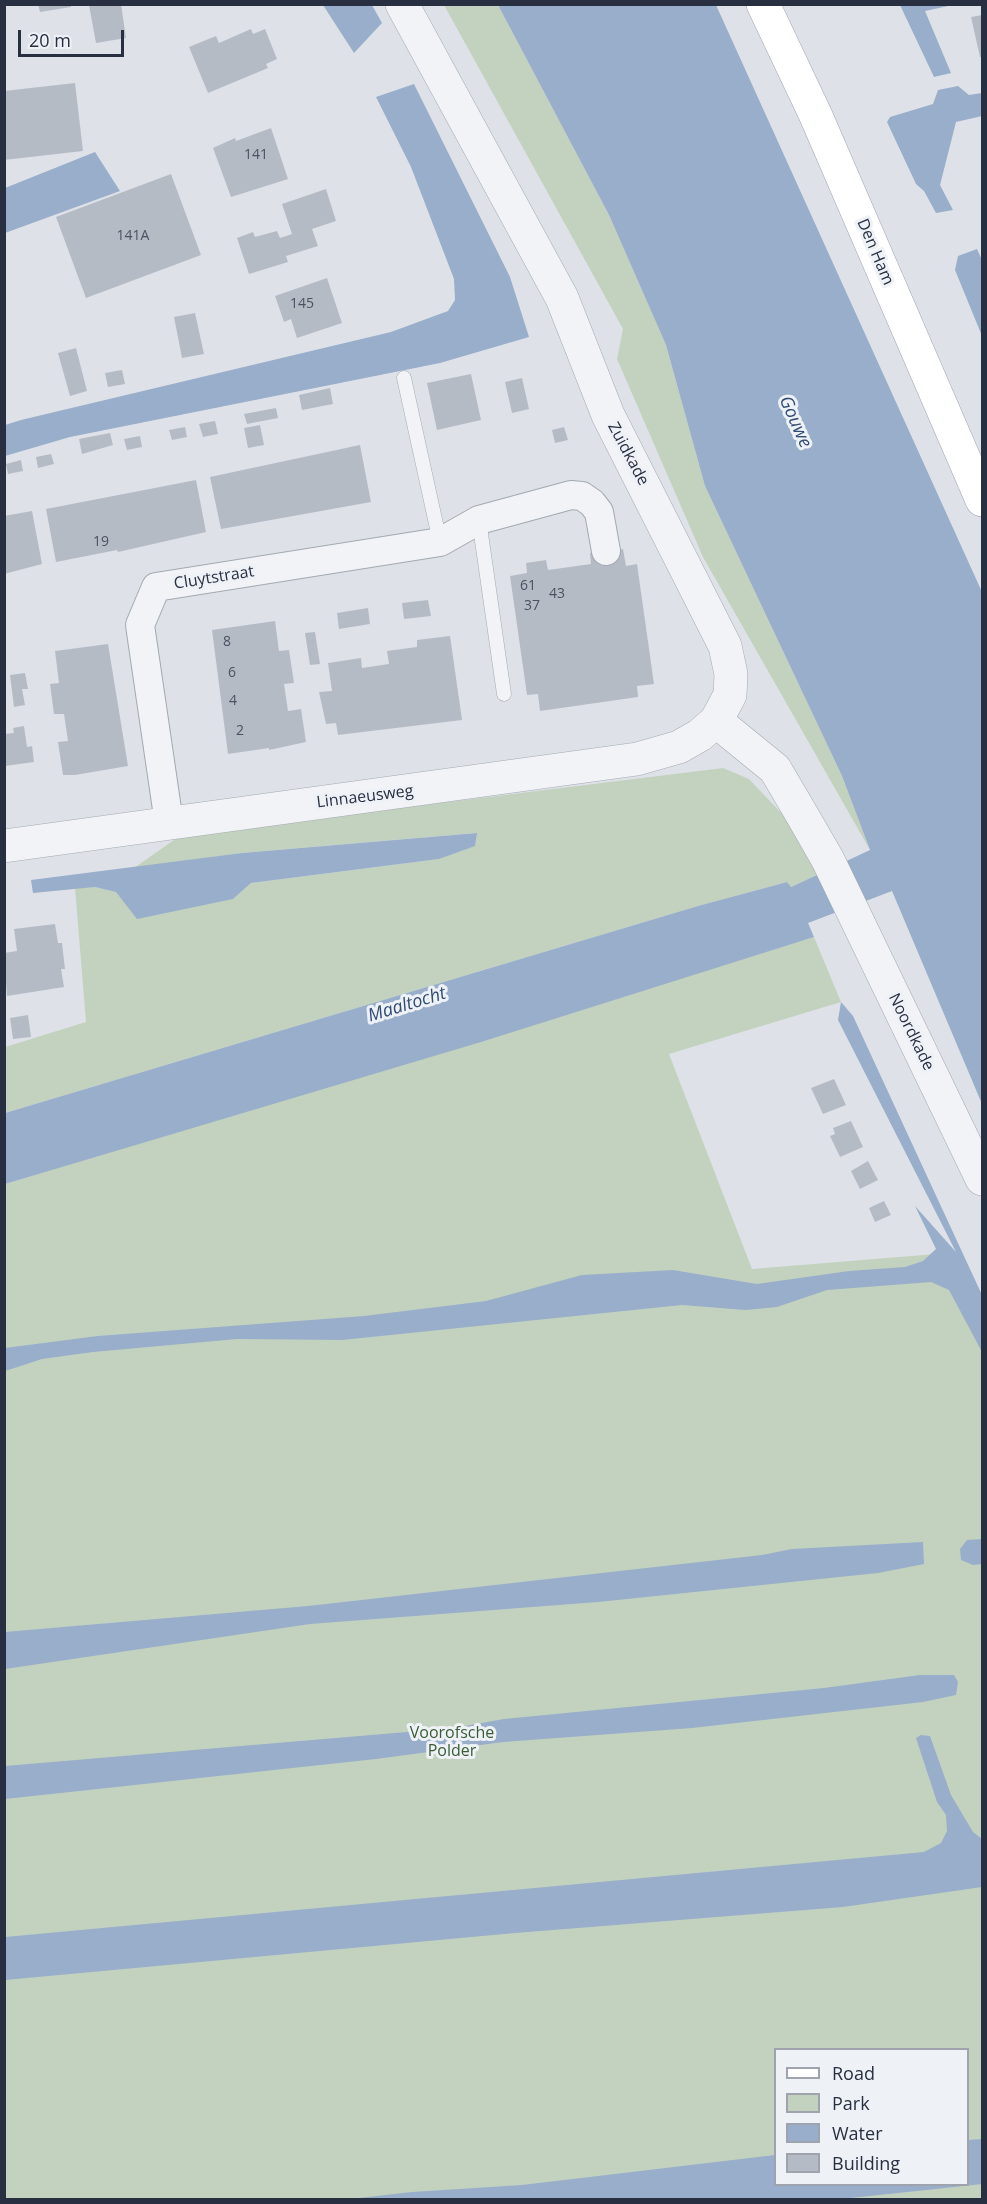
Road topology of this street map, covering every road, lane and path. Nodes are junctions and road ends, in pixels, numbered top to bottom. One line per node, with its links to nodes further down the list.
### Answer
1 (402, 4): 9 (street, Zuidkade)
2 (764, 4): 4 (main road, Den Ham)
3 (404, 378): 6 (lane)
4 (982, 500)
5 (479, 520): 6 (street, Cluytstraat); 7 (street, Cluytstraat); 8 (lane)
6 (440, 542): 10 (street, Cluytstraat)
7 (606, 551)
8 (504, 694)
9 (716, 721): 10 (street, Linnaeusweg); 12 (street, Noordkade)
10 (168, 823): 11 (street, Linnaeusweg)
11 (4, 846)
12 (982, 1179)

